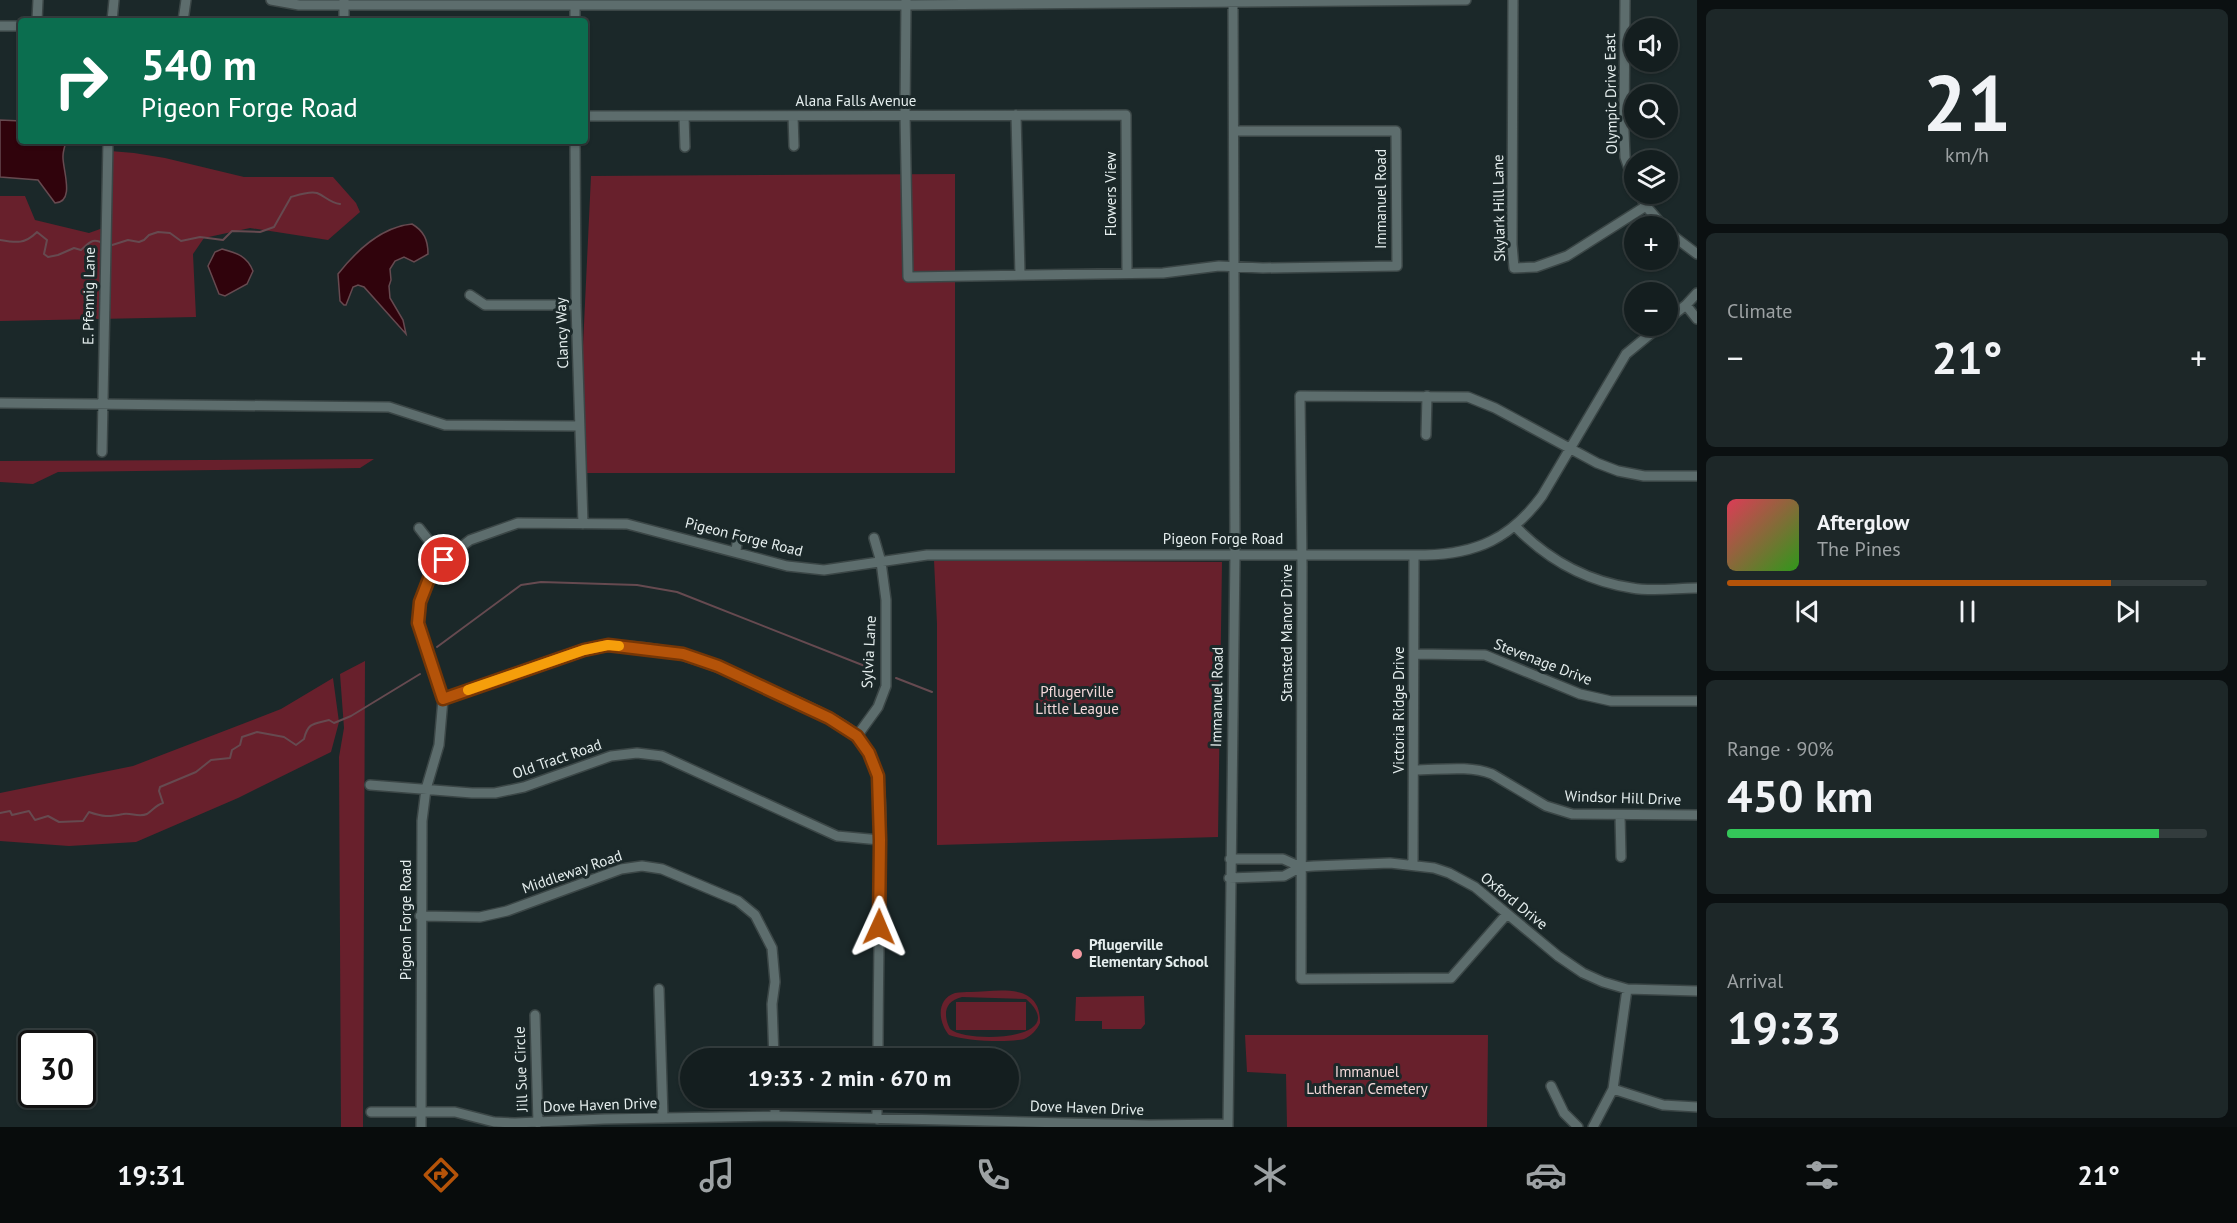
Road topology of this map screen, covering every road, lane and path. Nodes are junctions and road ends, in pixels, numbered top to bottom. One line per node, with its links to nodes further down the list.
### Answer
1 (38, 0): 12 (street)
2 (114, 0): 13 (street)
3 (186, 0): 14 (street)
4 (271, 0): 9 (street)
5 (1466, 0): 8 (street)
6 (1513, 0): 31 (street, Skylark Hill Lane)
7 (1625, 0): 30 (street, Olympic Drive East)
8 (1233, 1): 10 (street); 25 (street, Immanuel Road)
9 (344, 2): 11 (street); 15 (street)
10 (906, 2): 11 (street); 24 (street)
11 (575, 5): 16 (street)
12 (37, 18)
13 (112, 18)
14 (183, 18)
15 (344, 18)
16 (574, 18)
17 (0, 26): 18 (street)
18 (18, 26)
19 (1016, 115): 20 (street, Alana Falls Avenue); 24 (street, Alana Falls Avenue); 37 (street)
20 (1126, 115): 36 (street, Flowers View)
21 (588, 116): 22 (street, Alana Falls Avenue)
22 (684, 116): 23 (street, Alana Falls Avenue); 29 (street)
23 (793, 116): 24 (street, Alana Falls Avenue); 28 (street)
24 (905, 116): 37 (street)
25 (1234, 131): 35 (street, Immanuel Road); 35 (street, Immanuel Road)
26 (108, 144): 47 (street, E. Pfennig Lane)
27 (575, 144): 40 (street, Clancy Way)
28 (794, 146)
29 (685, 147)
30 (1625, 150)
31 (1646, 206): 32 (street)
32 (1654, 216)
33 (1678, 240): 34 (street)
34 (1697, 254)
35 (1234, 267): 36 (street); 59 (street, Immanuel Road)
36 (1127, 273): 37 (street)
37 (1020, 275)
38 (1697, 293): 41 (street)
39 (470, 295): 40 (street)
40 (576, 305): 48 (street, Clancy Way)
41 (1686, 305): 42 (street); 43 (street)
42 (1678, 311)
43 (1697, 319)
44 (1647, 336): 50 (street, Pigeon Forge Road)
45 (1427, 396): 49 (street); 50 (street, Stansted Manor Drive); 60 (street, Stansted Manor Drive)
46 (0, 403): 47 (street)
47 (102, 403): 48 (street); 51 (street, E. Pfennig Lane)
48 (580, 426): 53 (street, Clancy Way)
49 (1426, 435)
50 (1570, 450): 52 (street, Stansted Manor Drive); 54 (street, Pigeon Forge Road)
51 (102, 452)
52 (1697, 476)
53 (583, 524): 58 (street, Pigeon Forge Road); 62 (street, Pigeon Forge Road)
54 (1516, 527): 61 (street, Pigeon Forge Road); 64 (street)
55 (419, 528): 62 (street)
56 (738, 535): 58 (street)
57 (874, 538): 63 (street, Sylvia Lane)
58 (736, 550): 63 (street, Pigeon Forge Road)
59 (1235, 554): 60 (street, Pigeon Forge Road); 63 (street, Pigeon Forge Road); 76 (street, Immanuel Road)
60 (1302, 554): 61 (street, Pigeon Forge Road); 78 (street, Stansted Manor Drive)
61 (1414, 555): 65 (street, Victoria Ridge Drive)
62 (444, 560): 66 (street, Pigeon Forge Road)
63 (881, 562): 68 (street, Sylvia Lane)
64 (1697, 588)
65 (1414, 654): 67 (street, Stevenage Drive); 69 (street, Victoria Ridge Drive)
66 (443, 699): 68 (street); 71 (street, Pigeon Forge Road)
67 (1697, 701)
68 (857, 736): 74 (street)
69 (1414, 770): 73 (street, Windsor Hill Drive); 77 (street, Victoria Ridge Drive)
70 (370, 785): 71 (street, Old Tract Road)
71 (426, 789): 74 (street, Old Tract Road); 81 (street, Pigeon Forge Road)
72 (1697, 815): 73 (street, Windsor Hill Drive)
73 (1620, 816): 75 (street)
74 (880, 840): 87 (street)
75 (1621, 857)
76 (1230, 859): 78 (street); 79 (street, Immanuel Road)
77 (1413, 865): 78 (street, Oxford Drive); 80 (street, Oxford Drive)
78 (1301, 867): 79 (street); 80 (street, Stansted Manor Drive)
79 (1229, 878): 103 (street, Immanuel Road)
80 (1507, 914): 83 (street, Oxford Drive)
81 (420, 916): 86 (street, Middleway Road); 94 (street, Pigeon Forge Road)
82 (659, 989): 96 (street)
83 (1627, 989): 84 (street, Oxford Drive); 89 (street)
84 (1697, 991)
85 (535, 1015): 98 (street, Jill Sue Circle)
86 (774, 1048)
87 (878, 1048)
88 (1551, 1086): 105 (street)
89 (1613, 1089): 90 (street); 106 (street)
90 (1697, 1107)
91 (775, 1108): 95 (street)
92 (877, 1108): 97 (street)
93 (371, 1112): 94 (street, Dove Haven Drive)
94 (421, 1112): 98 (street, Dove Haven Drive); 104 (street, Pigeon Forge Road)
95 (775, 1116): 96 (street, Dove Haven Drive); 97 (street, Dove Haven Drive)
96 (663, 1118): 99 (street, Dove Haven Drive)
97 (877, 1119): 100 (street, Dove Haven Drive)
98 (538, 1123): 99 (street, Dove Haven Drive)
99 (604, 1123)
100 (921, 1124): 101 (street, Dove Haven Drive)
101 (1036, 1124): 102 (street, Dove Haven Drive)
102 (1149, 1126): 103 (street, Dove Haven Drive)
103 (1228, 1126)
104 (421, 1127)
105 (1578, 1127)
106 (1593, 1127)

